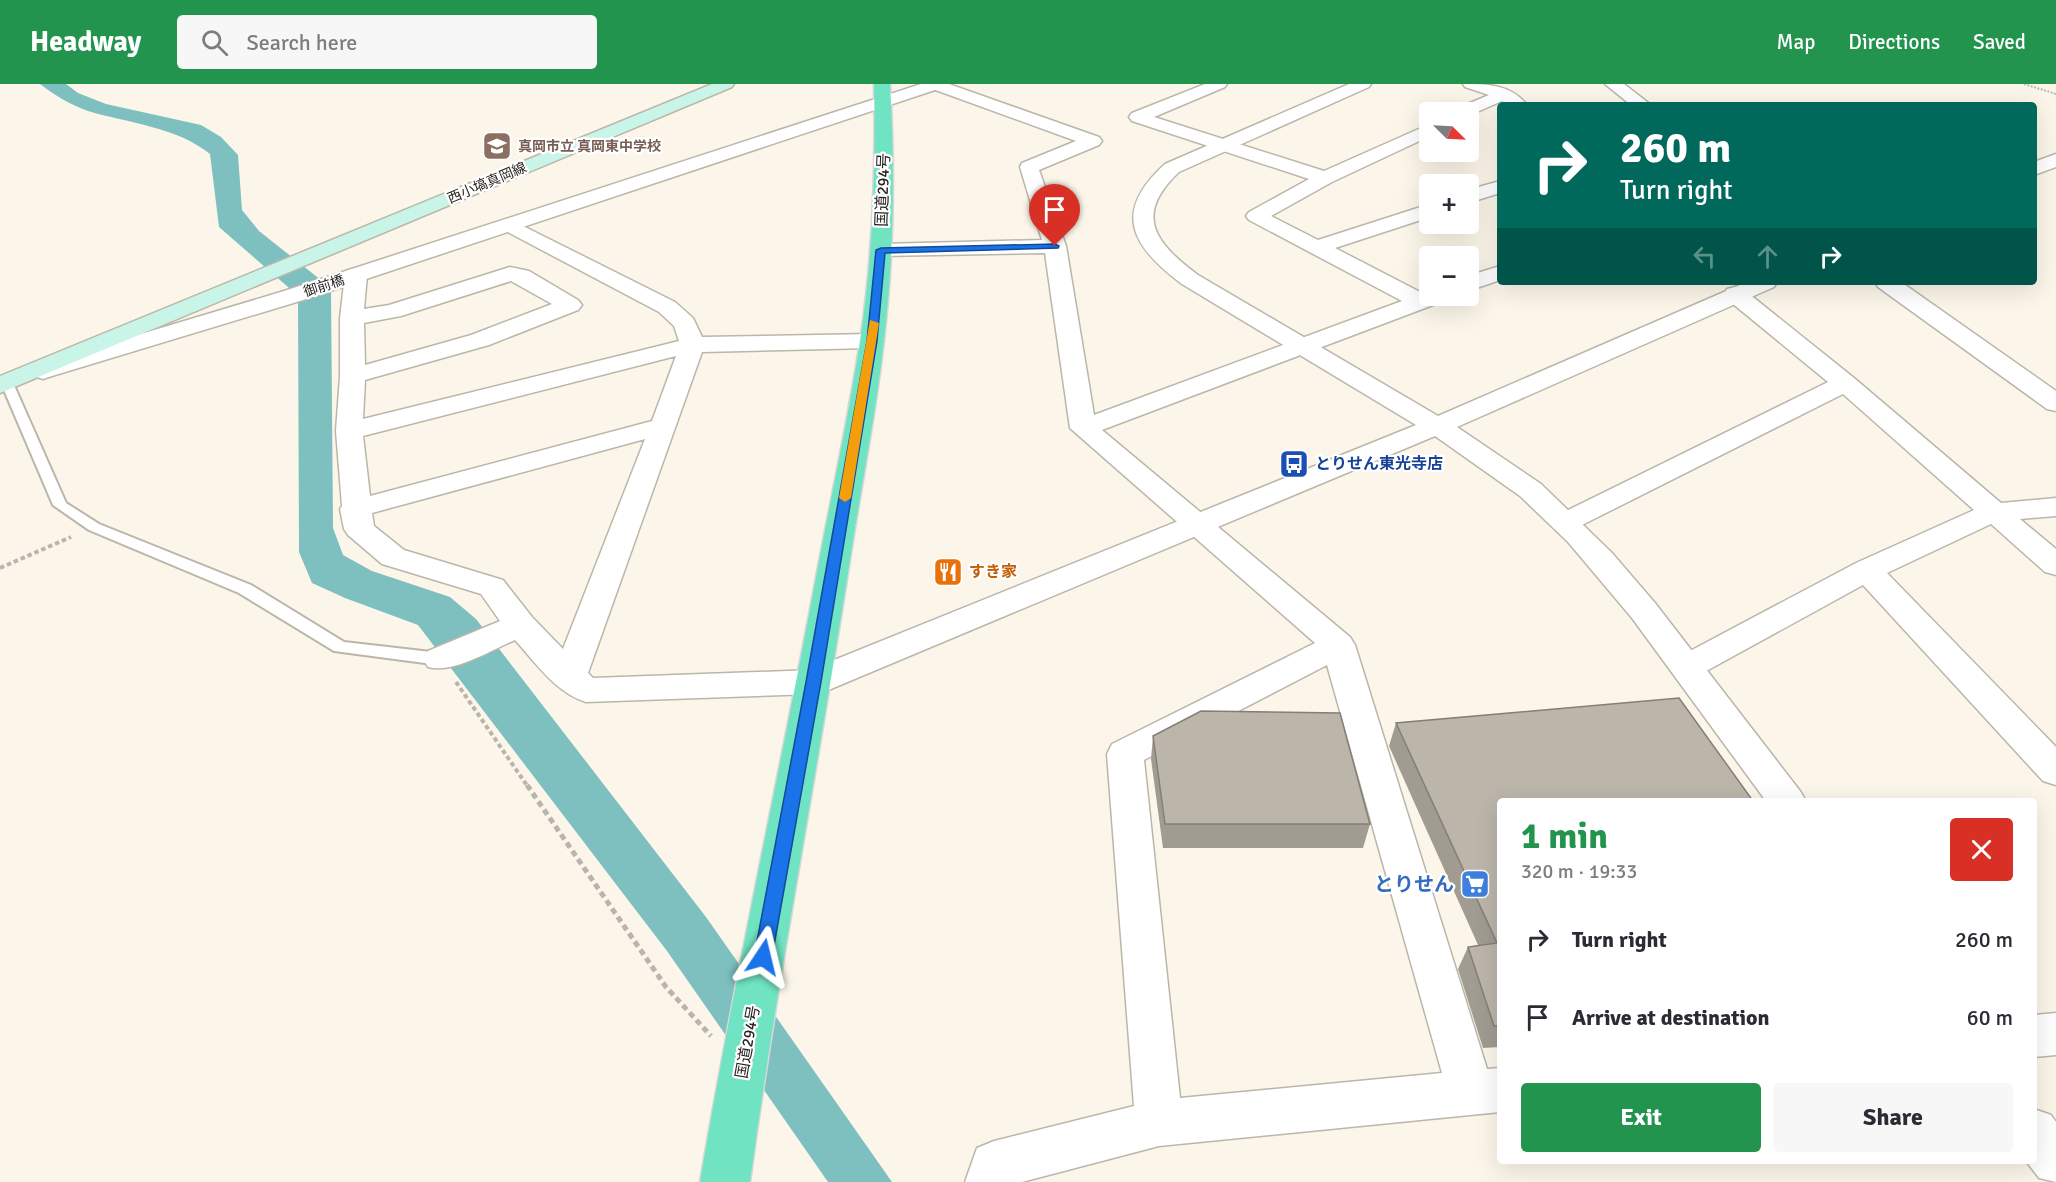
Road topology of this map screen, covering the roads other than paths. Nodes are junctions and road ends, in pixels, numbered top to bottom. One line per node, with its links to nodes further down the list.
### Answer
1 (726, 84): 36 (main road, 西小塙真岡線)
2 (937, 84): 7 (street, 御前橋); 19 (street)
3 (1363, 84): 13 (street)
4 (1471, 84): 8 (street)
5 (1613, 84): 10 (street)
6 (1211, 85): 13 (street)
7 (883, 93): 18 (street, 御前橋); 21 (highway, 国道294号)
8 (1504, 93): 9 (street); 11 (street)
9 (1514, 102)
10 (1638, 102)
11 (1479, 105)
12 (1419, 134): 14 (street)
13 (1225, 144): 14 (street); 33 (street)
14 (1325, 178): 20 (street)
15 (1497, 188): 16 (street)
16 (1479, 194)
17 (1419, 214): 20 (street)
18 (509, 225): 23 (street, 御前橋); 32 (street)
19 (1055, 246): 21 (street); 40 (street)
20 (1317, 247): 27 (street)
21 (881, 250): 31 (highway, 国道294号)
22 (1497, 274): 24 (street)
23 (356, 275): 30 (street); 36 (street, 御前橋)
24 (1479, 280)
25 (1758, 285): 28 (street)
26 (1890, 285): 37 (street)
27 (1419, 293)
28 (1735, 294): 35 (street); 39 (street)
29 (1419, 302): 33 (street)
30 (352, 318): 34 (street); 34 (street)
31 (872, 341): 32 (street); 54 (highway, 国道294号)
32 (692, 345): 38 (street); 41 (street)
33 (1303, 346): 39 (street); 40 (street)
34 (353, 376): 41 (street)
35 (1845, 383): 44 (street); 45 (street)
36 (3, 384): 51 (lane)
37 (2056, 403)
38 (664, 426): 43 (street); 53 (street)
39 (1437, 426): 45 (street); 46 (street)
40 (1083, 428): 46 (street)
41 (349, 431): 43 (street)
42 (2056, 507): 44 (street)
43 (355, 508): 49 (street)
44 (1993, 512): 47 (street); 48 (street)
45 (1566, 522): 52 (street)
46 (1197, 525): 50 (street); 54 (street)
47 (2056, 565)
48 (1867, 570): 52 (street); 55 (street)
49 (520, 625): 51 (street); 53 (street)
50 (1338, 645): 59 (street); 60 (street)
51 (440, 659)
52 (1687, 668): 56 (street)
53 (569, 677): 54 (street)
54 (814, 682): 63 (highway, 国道294号)
55 (2056, 771)
56 (1785, 798)
57 (2056, 1034): 58 (street)
58 (2037, 1036)
59 (1486, 1091): 60 (street)
60 (1159, 1123): 64 (street)
61 (2037, 1136): 62 (street)
62 (2056, 1161)
63 (725, 1182)
64 (990, 1182)

